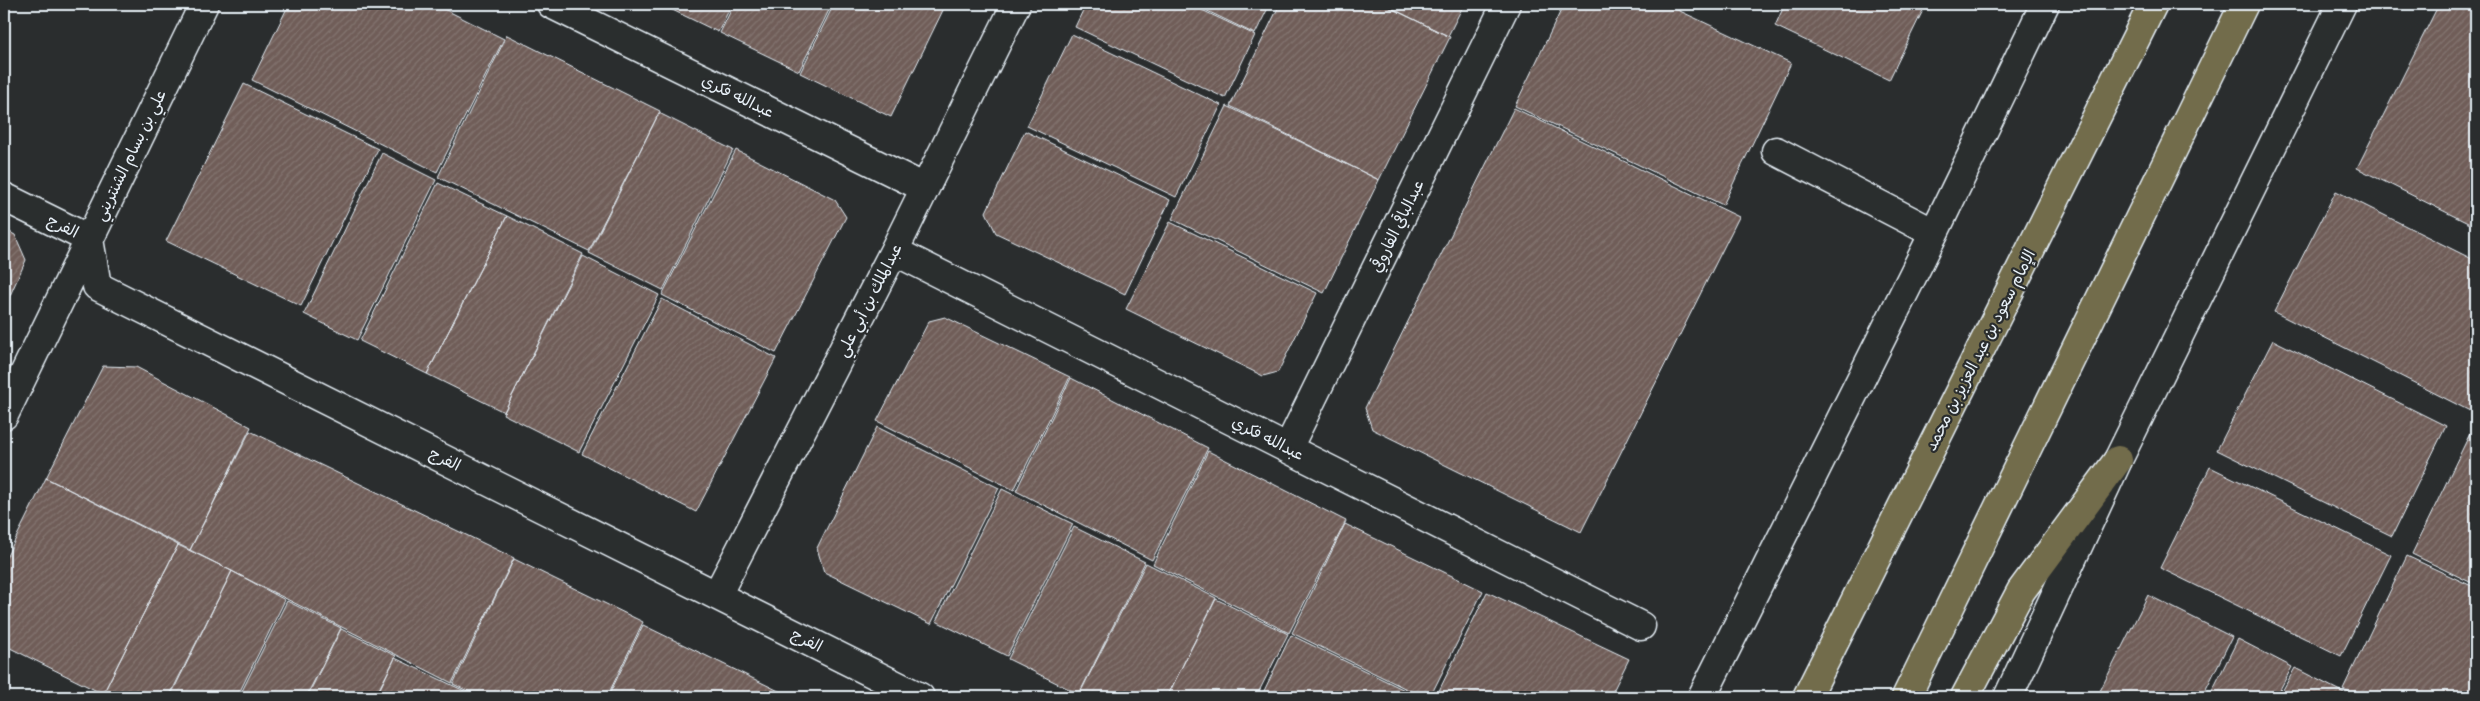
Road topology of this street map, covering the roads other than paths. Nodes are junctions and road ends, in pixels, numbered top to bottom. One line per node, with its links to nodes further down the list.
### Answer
1 (204, 4): 13 (street, علي بن بسام الشنتريني)
2 (551, 4): 10 (street, عبدالله فكري)
3 (1016, 4): 10 (street, عبدالملك بن أبي علي)
4 (1506, 4): 16 (street, عبدالباقي الفاروقي)
5 (2046, 4): 12 (street)
6 (2153, 4): 22 (main road, الإمام سعود بن عبد العزيز بن محمد)
7 (2244, 4): 23 (main road)
8 (2342, 4): 17 (street)
9 (1776, 151): 12 (street)
10 (925, 188): 14 (street, عبدالملك بن أبي علي)
11 (4, 197): 13 (street, الفرج)
12 (1934, 233): 21 (street)
13 (89, 239): 15 (street, علي بن بسام الشنتريني); 18 (street, الفرج)
14 (894, 251): 16 (street, عبدالله فكري); 18 (street, عبدالملك بن أبي علي)
15 (4, 415)
16 (1288, 448): 19 (street, عبدالله فكري)
17 (2118, 460): 24 (main road); 25 (street)
18 (717, 595): 20 (street, الفرج)
19 (1641, 626)
20 (920, 697)
21 (1702, 697)
22 (1807, 697)
23 (1906, 697)
24 (1965, 697)
25 (2008, 697)

